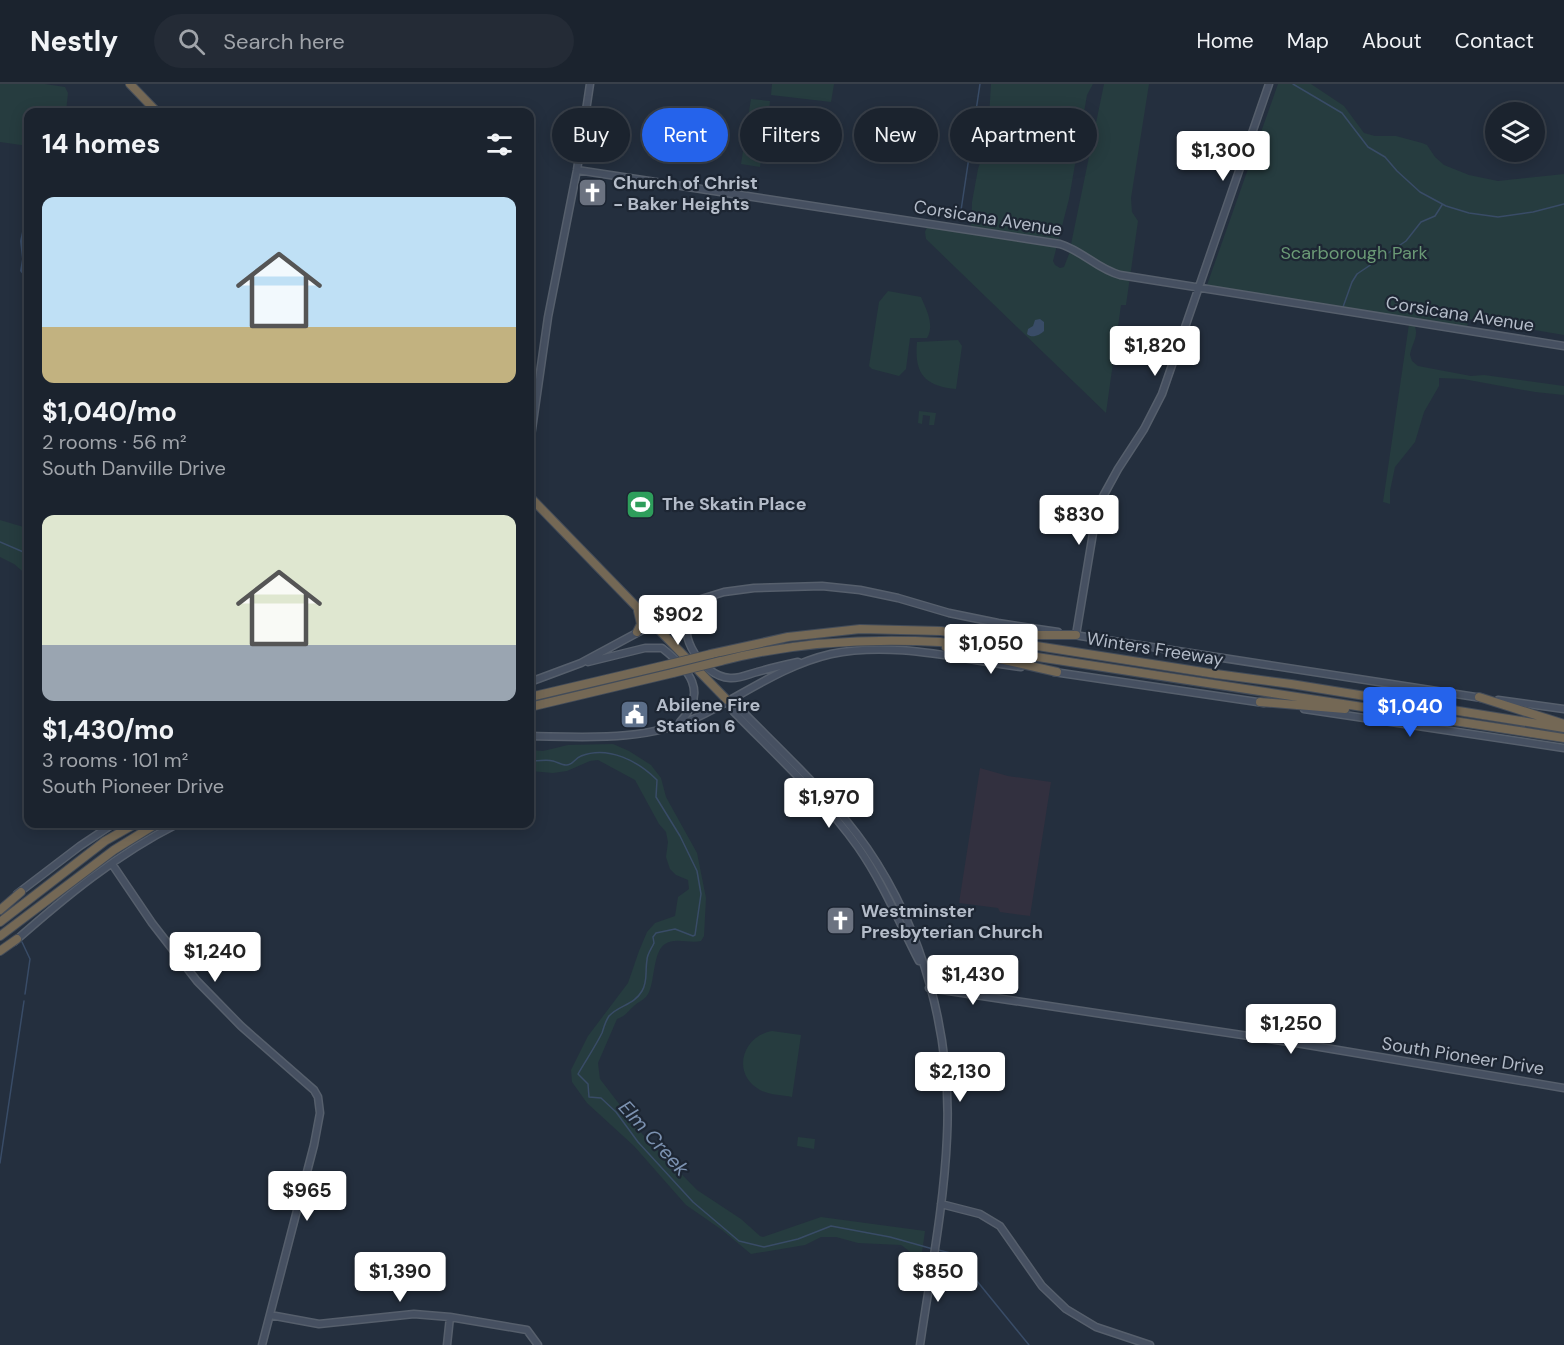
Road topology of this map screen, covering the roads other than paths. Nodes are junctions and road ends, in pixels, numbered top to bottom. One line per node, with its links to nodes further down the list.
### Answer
1 (130, 84): 4 (highway)
2 (590, 84): 5 (main road)
3 (1269, 84): 6 (main road)
4 (154, 108)
5 (577, 170): 6 (main road, Corsicana Avenue); 8 (main road)
6 (1199, 288): 7 (main road, Corsicana Avenue); 16 (main road)
7 (1564, 346)
8 (534, 415)
9 (534, 501): 11 (highway)
10 (711, 596): 12 (main road); 16 (main road); 18 (main road)
11 (639, 610): 12 (highway); 13 (highway); 15 (highway)
12 (668, 615): 13 (main road)
13 (653, 623): 15 (main road); 26 (highway)
14 (934, 631): 16 (highway); 23 (highway, Winters Freeway, bridge); 36 (highway, Winters Freeway)
15 (637, 632): 19 (main road)
16 (1076, 635): 25 (main road)
17 (912, 640): 20 (highway); 28 (highway, Winters Freeway, bridge); 33 (highway, Winters Freeway)
18 (814, 659): 20 (main road); 22 (main road)
19 (581, 663): 21 (main road); 24 (main road)
20 (1057, 672): 27 (main road)
21 (534, 681)
22 (745, 691): 26 (main road); 32 (main road)
23 (534, 695)
24 (696, 696): 34 (main road); 35 (main road)
25 (1479, 697): 30 (main road); 36 (highway)
26 (727, 700): 29 (main road); 31 (main road); 32 (main road)
27 (1260, 702): 33 (highway); 39 (main road)
28 (534, 708)
29 (712, 709): 31 (main road); 34 (main road)
30 (1564, 709)
31 (734, 712): 50 (main road)
32 (743, 712): 50 (main road)
33 (1407, 714): 38 (highway, Winters Freeway)
34 (699, 716): 35 (main road)
35 (678, 725): 37 (main road)
36 (1564, 726)
37 (534, 736)
38 (1564, 738)
39 (1564, 748)
40 (107, 828): 45 (main road)
41 (128, 828): 47 (highway)
42 (150, 828): 48 (highway)
43 (168, 828): 44 (main road)
44 (112, 864): 49 (main road); 55 (main road)
45 (21, 892): 46 (highway)
46 (0, 909)
47 (0, 922)
48 (0, 936)
49 (17, 939): 51 (highway)
50 (916, 948): 52 (main road)
51 (0, 952)
52 (929, 988): 53 (main road, South Pioneer Drive); 54 (main road)
53 (1564, 1088)
54 (941, 1204): 60 (main road); 61 (main road)
55 (270, 1315): 56 (main road); 57 (main road)
56 (450, 1317): 58 (main road); 59 (main road)
57 (262, 1345)
58 (447, 1345)
59 (538, 1345)
60 (920, 1345)
61 (1150, 1345)

